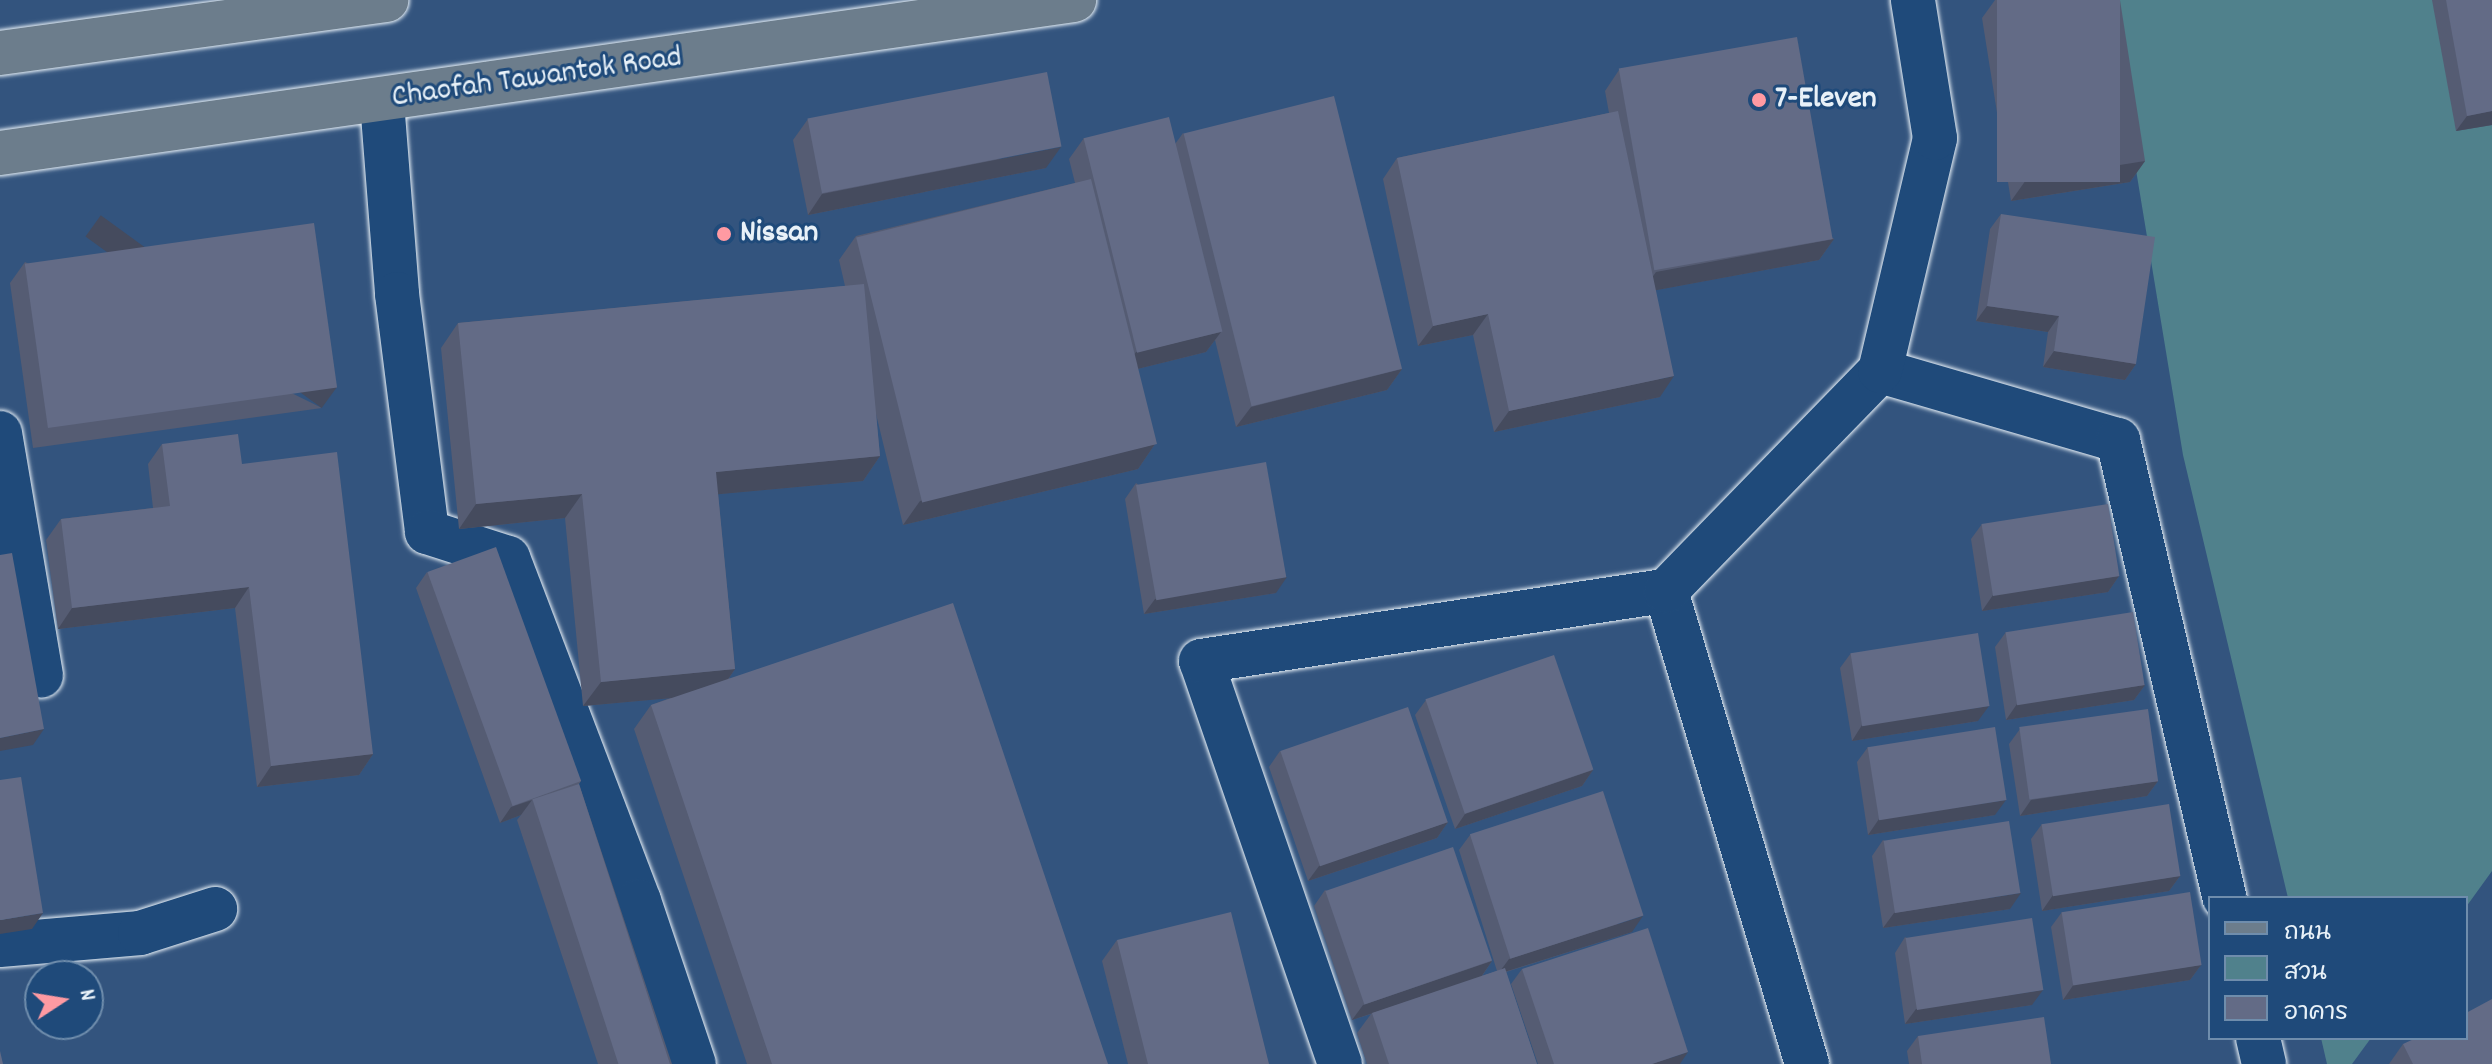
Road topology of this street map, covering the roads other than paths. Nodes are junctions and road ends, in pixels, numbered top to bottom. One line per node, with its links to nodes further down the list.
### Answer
1 (386, 0): 4 (main road)
2 (1074, 0): 5 (main road, Chaofah Tawantok Road)
3 (1913, 0): 7 (street)
4 (0, 53)
5 (382, 102): 6 (main road, Chaofah Tawantok Road); 15 (street)
6 (0, 153)
7 (1880, 371): 9 (street); 11 (street)
8 (0, 433): 10 (street)
9 (1666, 591): 16 (street); 17 (street)
10 (41, 676)
11 (2225, 896)
12 (215, 909): 13 (street)
13 (0, 945)
14 (2258, 1040): 18 (street)
15 (694, 1064)
16 (1340, 1064)
17 (1807, 1064)
18 (2264, 1064)

